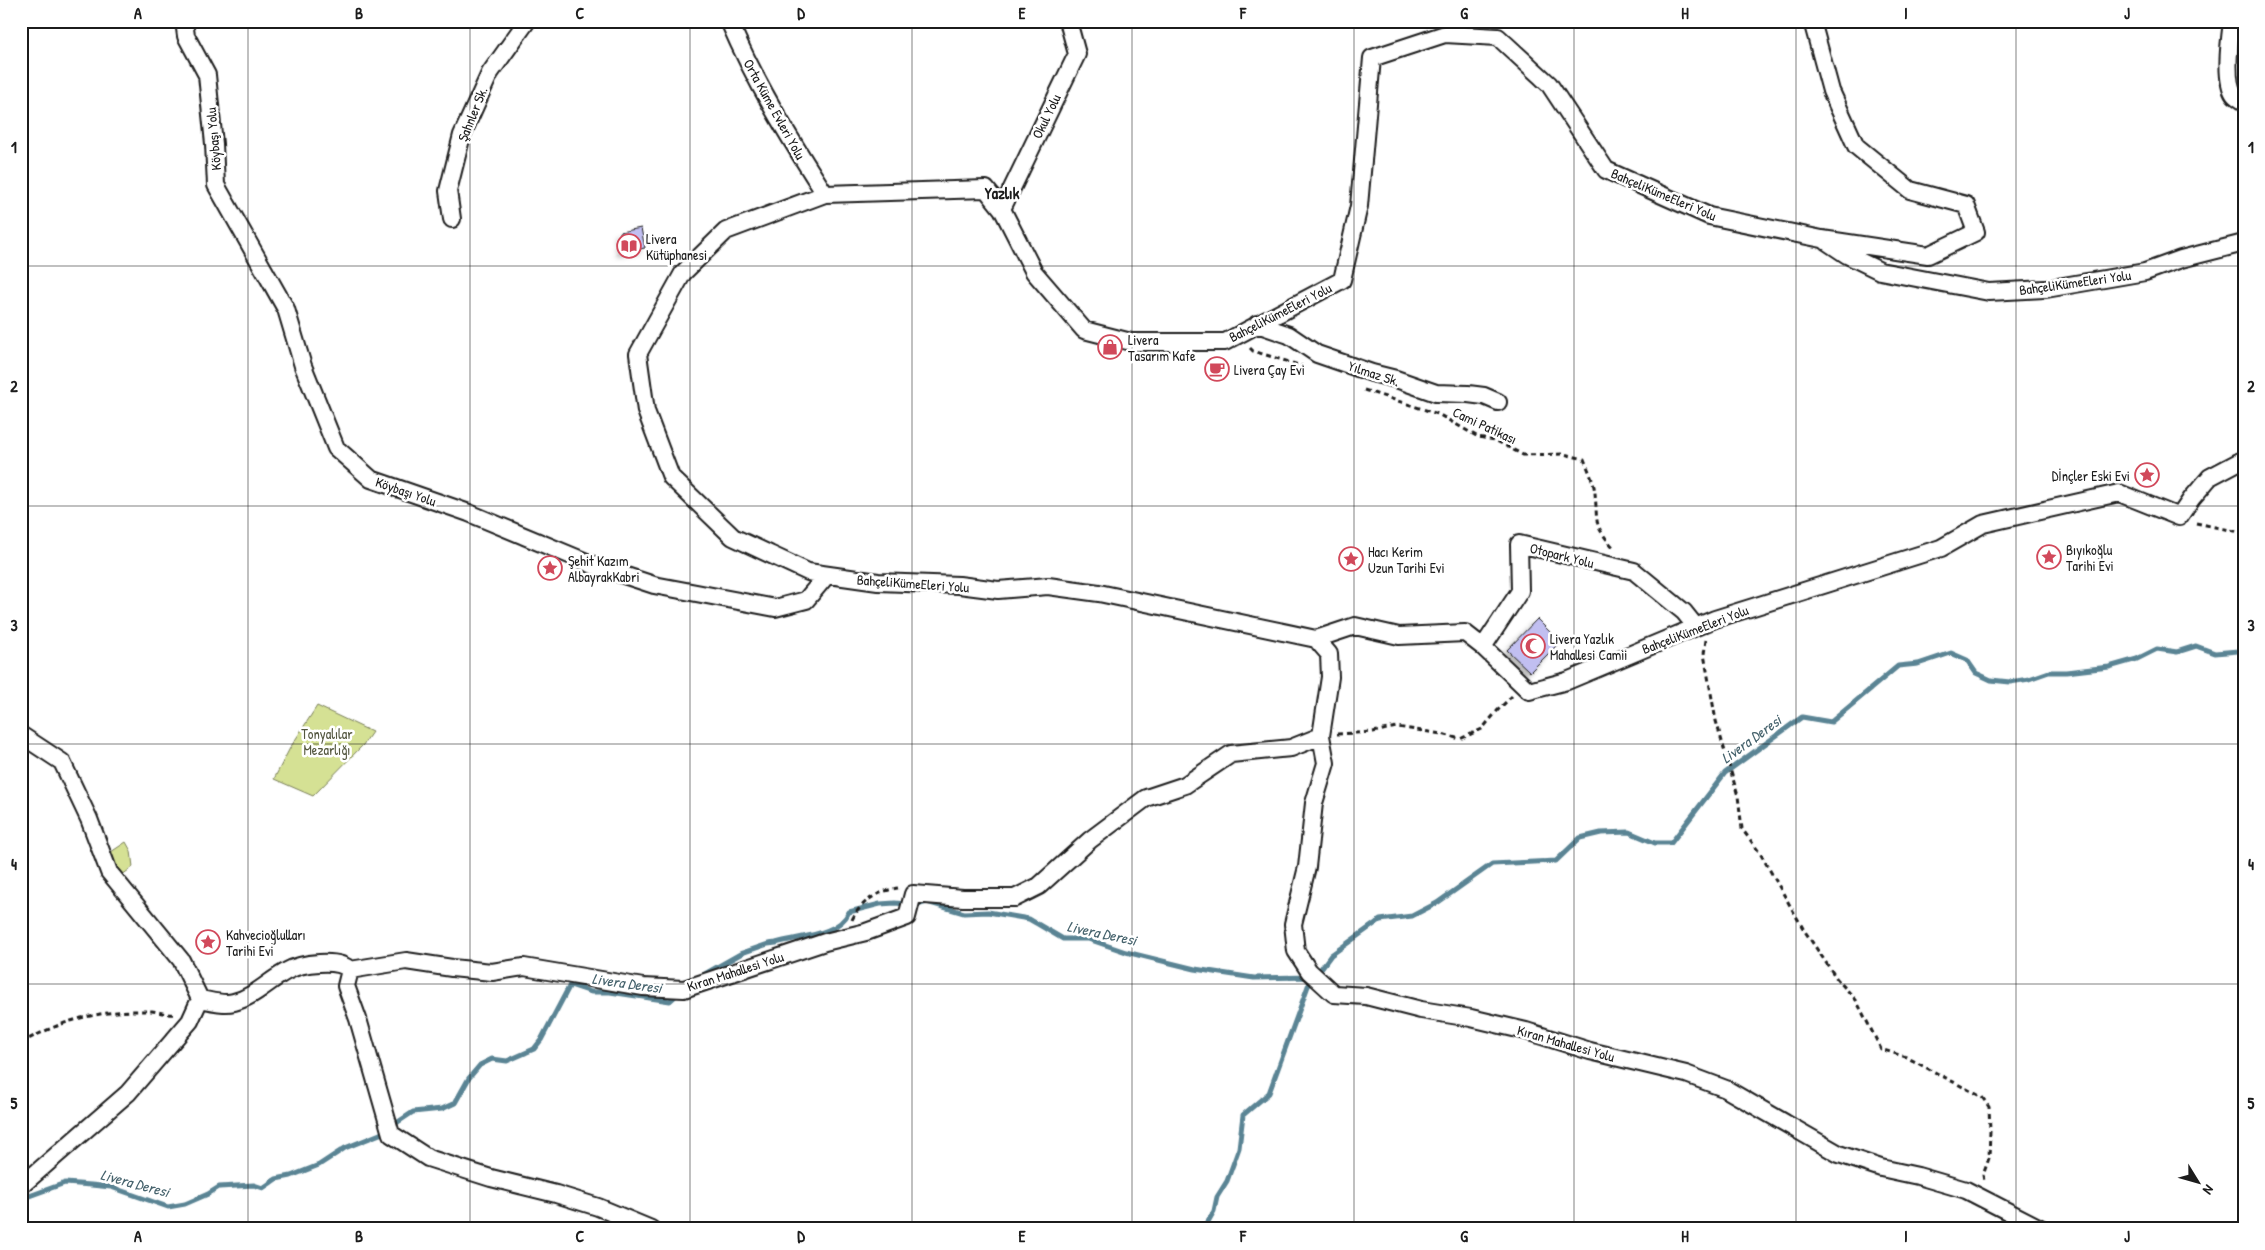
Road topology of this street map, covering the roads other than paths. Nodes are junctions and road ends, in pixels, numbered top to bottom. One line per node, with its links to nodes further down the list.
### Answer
1 (184, 21): 16 (street, Köybaşı Yolu)
2 (527, 21): 10 (street, Şahnler Sk.)
3 (729, 21): 8 (street, Orta Küme Evleri Yolu)
4 (1068, 21): 9 (street, Okul Yolu)
5 (1812, 21): 11 (street, BahçeliKümeEleri Yolu)
6 (2232, 21): 7 (street)
7 (2244, 102)
8 (825, 194): 9 (street, BahçeliKümeEleri Yolu); 16 (street, BahçeliKümeEleri Yolu)
9 (1002, 209): 13 (street, BahçeliKümeEleri Yolu)
10 (452, 219)
11 (1822, 239): 12 (street, BahçeliKümeEleri Yolu); 13 (street, BahçeliKümeEleri Yolu)
12 (2244, 243)
13 (1257, 324): 14 (street, Yılmaz Sk.)
14 (1498, 402)
15 (2244, 459): 17 (street, BahçeliKümeEleri Yolu)
16 (827, 575): 18 (street, BahçeliKümeEleri Yolu)
17 (1701, 633): 19 (street, BahçeliKümeEleri Yolu); 19 (street, Otopark Yolu)
18 (1316, 639): 19 (street, BahçeliKümeEleri Yolu); 21 (street, Kıran Mahallesi Yolu)
19 (1483, 647)
20 (21, 735): 23 (street)
21 (1321, 736): 22 (street, Kıran Mahallesi Yolu); 27 (street, Kıran Mahallesi Yolu)
22 (350, 970): 23 (street); 25 (street)
23 (200, 998): 24 (street)
24 (21, 1186)
25 (625, 1223): 26 (street)
26 (651, 1229)
27 (2042, 1229)

